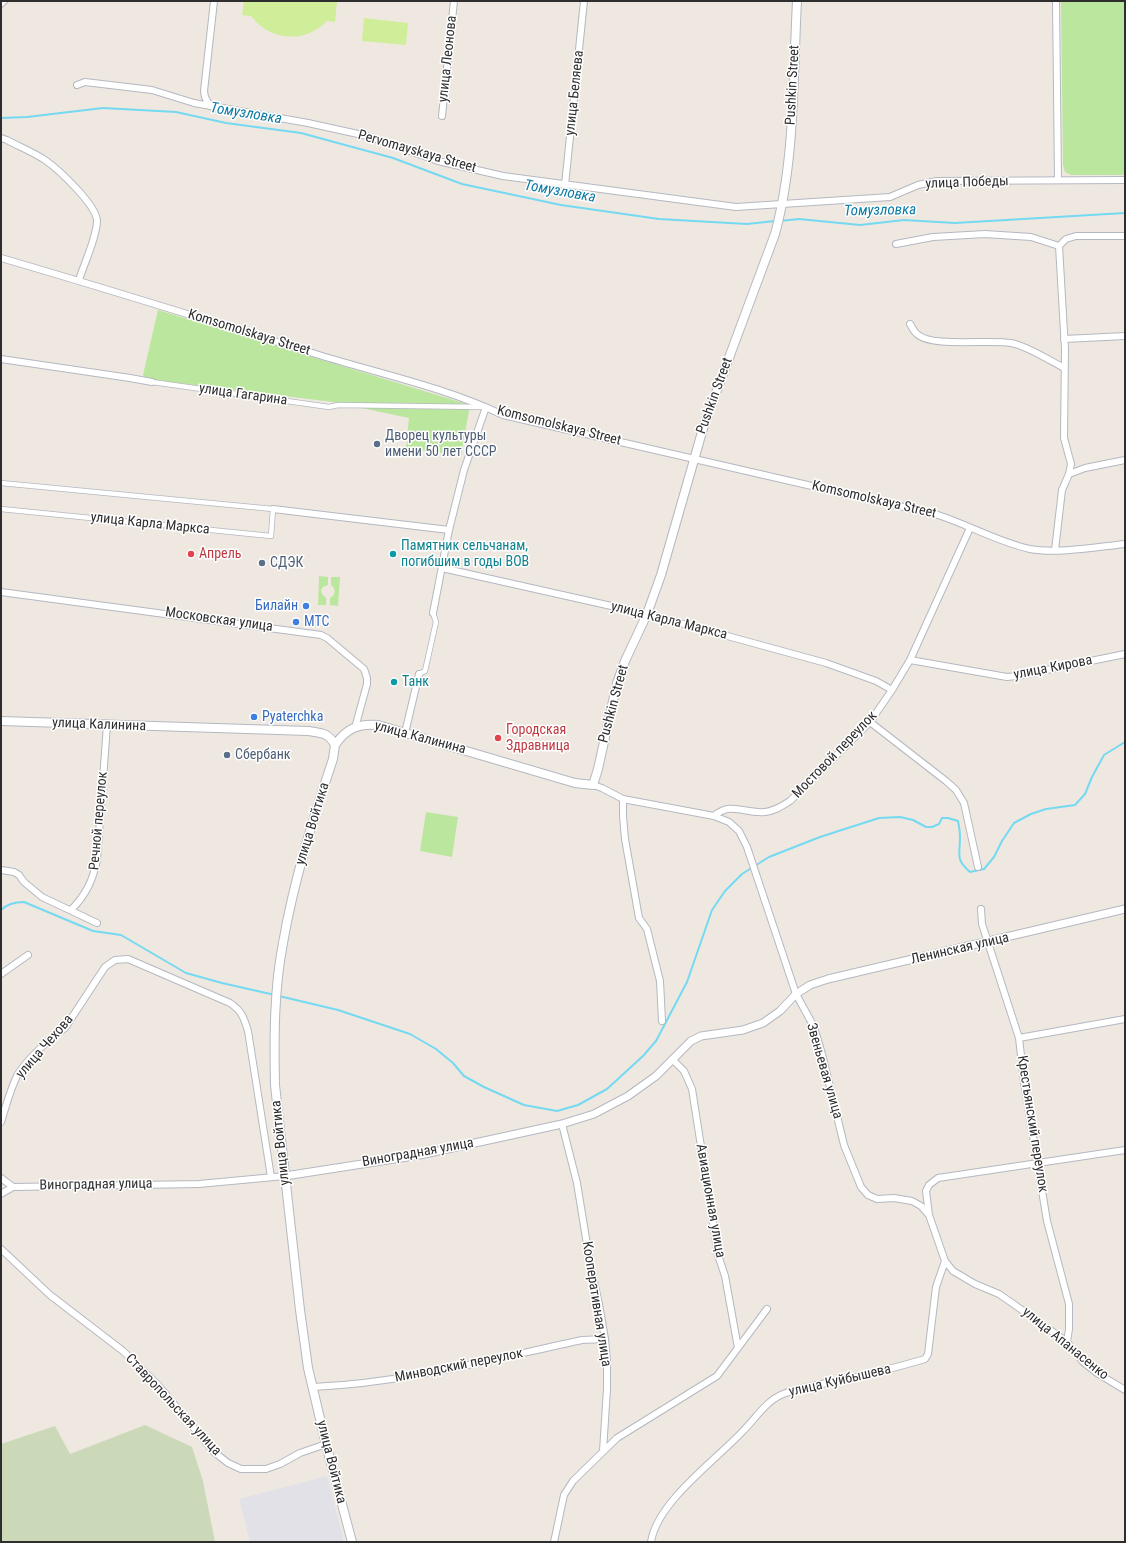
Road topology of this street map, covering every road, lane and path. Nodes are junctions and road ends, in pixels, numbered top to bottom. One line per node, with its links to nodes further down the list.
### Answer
1 (4, 1): 7 (street)
2 (214, 1): 9 (street)
3 (454, 1): 10 (street, улица Леонова)
4 (584, 1): 14 (street, улица Беляева)
5 (797, 1): 15 (main road, Pushkin Street)
6 (1056, 1): 12 (street)
7 (1, 4)
8 (77, 85): 9 (street, Pervomayskaya Street)
9 (210, 106): 14 (street, Pervomayskaya Street)
10 (442, 116)
11 (1, 138): 20 (street)
12 (1058, 180): 13 (street, улица Победы); 15 (street, улица Победы)
13 (1125, 180)
14 (565, 185): 15 (street, Pervomayskaya Street)
15 (783, 205): 28 (main road, Pushkin Street)
16 (1125, 236): 18 (street)
17 (896, 244): 18 (street)
18 (1059, 246): 23 (street)
19 (1, 258): 20 (street, Komsomolskaya Street)
20 (78, 280): 27 (street, Komsomolskaya Street)
21 (910, 324): 25 (street)
22 (1125, 336): 23 (street)
23 (1064, 339): 25 (street)
24 (1, 359): 26 (street, улица Гагарина)
25 (1064, 368): 30 (street)
26 (152, 382): 27 (street, улица Гагарина)
27 (486, 407): 28 (street, Komsomolskaya Street); 35 (street)
28 (694, 458): 34 (street, Komsomolskaya Street); 41 (main road, Pushkin Street)
29 (1125, 460): 30 (street)
30 (1069, 474): 37 (street)
31 (1, 483): 33 (street, улица Карла Маркса)
32 (1, 509): 33 (street, улица Карла Маркса)
33 (273, 509): 35 (street, улица Карла Маркса)
34 (970, 528): 37 (street, Komsomolskaya Street); 43 (street, Мостовой переулок)
35 (449, 530): 38 (street)
36 (1125, 544): 37 (street, Komsomolskaya Street)
37 (1055, 550)
38 (442, 568): 40 (street); 41 (street, улица Карла Маркса)
39 (1, 592): 49 (street, Московская улица)
40 (433, 613): 44 (street)
41 (647, 614): 45 (street, улица Карла Маркса); 52 (main road, Pushkin Street)
42 (1125, 654): 43 (street, улица Кирова)
43 (910, 660): 45 (street, Мостовой переулок)
44 (419, 674): 50 (street)
45 (892, 690): 47 (street, Мостовой переулок)
46 (1, 721): 48 (main road, улица Калинина)
47 (870, 722): 54 (street, Мостовой переулок); 55 (street)
48 (107, 725): 51 (main road, улица Калинина); 60 (street, Речной переулок)
49 (355, 728): 50 (main road, улица Калинина); 51 (main road, улица Калинина)
50 (405, 733): 52 (main road, улица Калинина)
51 (335, 745): 74 (main road, улица Войтика)
52 (593, 785): 53 (street, улица Калинина)
53 (623, 799): 54 (street, улица Калинина); 67 (street)
54 (714, 816): 57 (street, улица Калинина)
55 (978, 867)
56 (1, 870): 60 (street)
57 (759, 883): 65 (street, Звеньевая улица)
58 (981, 908): 62 (street, Крестьянский переулок)
59 (1125, 909): 62 (street, Ленинская улица)
60 (71, 910): 61 (street)
61 (97, 923)
62 (989, 942): 65 (street, Ленинская улица); 68 (street, Крестьянский переулок)
63 (28, 955): 64 (street)
64 (1, 974)
65 (796, 994): 69 (street, Виноградная улица); 79 (street, Звеньевая улица)
66 (1125, 1019): 68 (street)
67 (662, 1021)
68 (1019, 1038): 73 (street, Крестьянский переулок)
69 (672, 1059): 71 (street, Виноградная улица); 85 (street, Авиационная улица)
70 (1, 1122): 76 (street, улица Чехова)
71 (562, 1124): 74 (street, Виноградная улица); 83 (street, Кооперативная улица)
72 (1125, 1150): 73 (street, улица Апанасенко)
73 (1037, 1164): 79 (street, улица Апанасенко); 84 (street, Крестьянский переулок)
74 (284, 1176): 76 (street, Виноградная улица); 86 (main road, улица Войтика)
75 (1, 1178): 77 (street)
76 (271, 1178): 77 (street, Виноградная улица)
77 (13, 1187): 78 (street)
78 (1, 1194)
79 (929, 1215): 81 (street, улица Апанасенко)
80 (1, 1249): 88 (street, Ставропольская улица)
81 (945, 1261): 84 (street, улица Апанасенко); 92 (street, улица Куйбышева)
82 (767, 1309): 85 (street)
83 (605, 1339): 86 (street, Минводский переулок); 89 (street, Кооперативная улица)
84 (1067, 1342): 87 (street, улица Апанасенко)
85 (738, 1348): 89 (street)
86 (312, 1387): 88 (main road, улица Войтика)
87 (1125, 1390)
88 (326, 1444): 90 (main road, улица Войтика)
89 (603, 1451): 91 (street)
90 (352, 1542)
91 (554, 1542)
92 (651, 1542)

